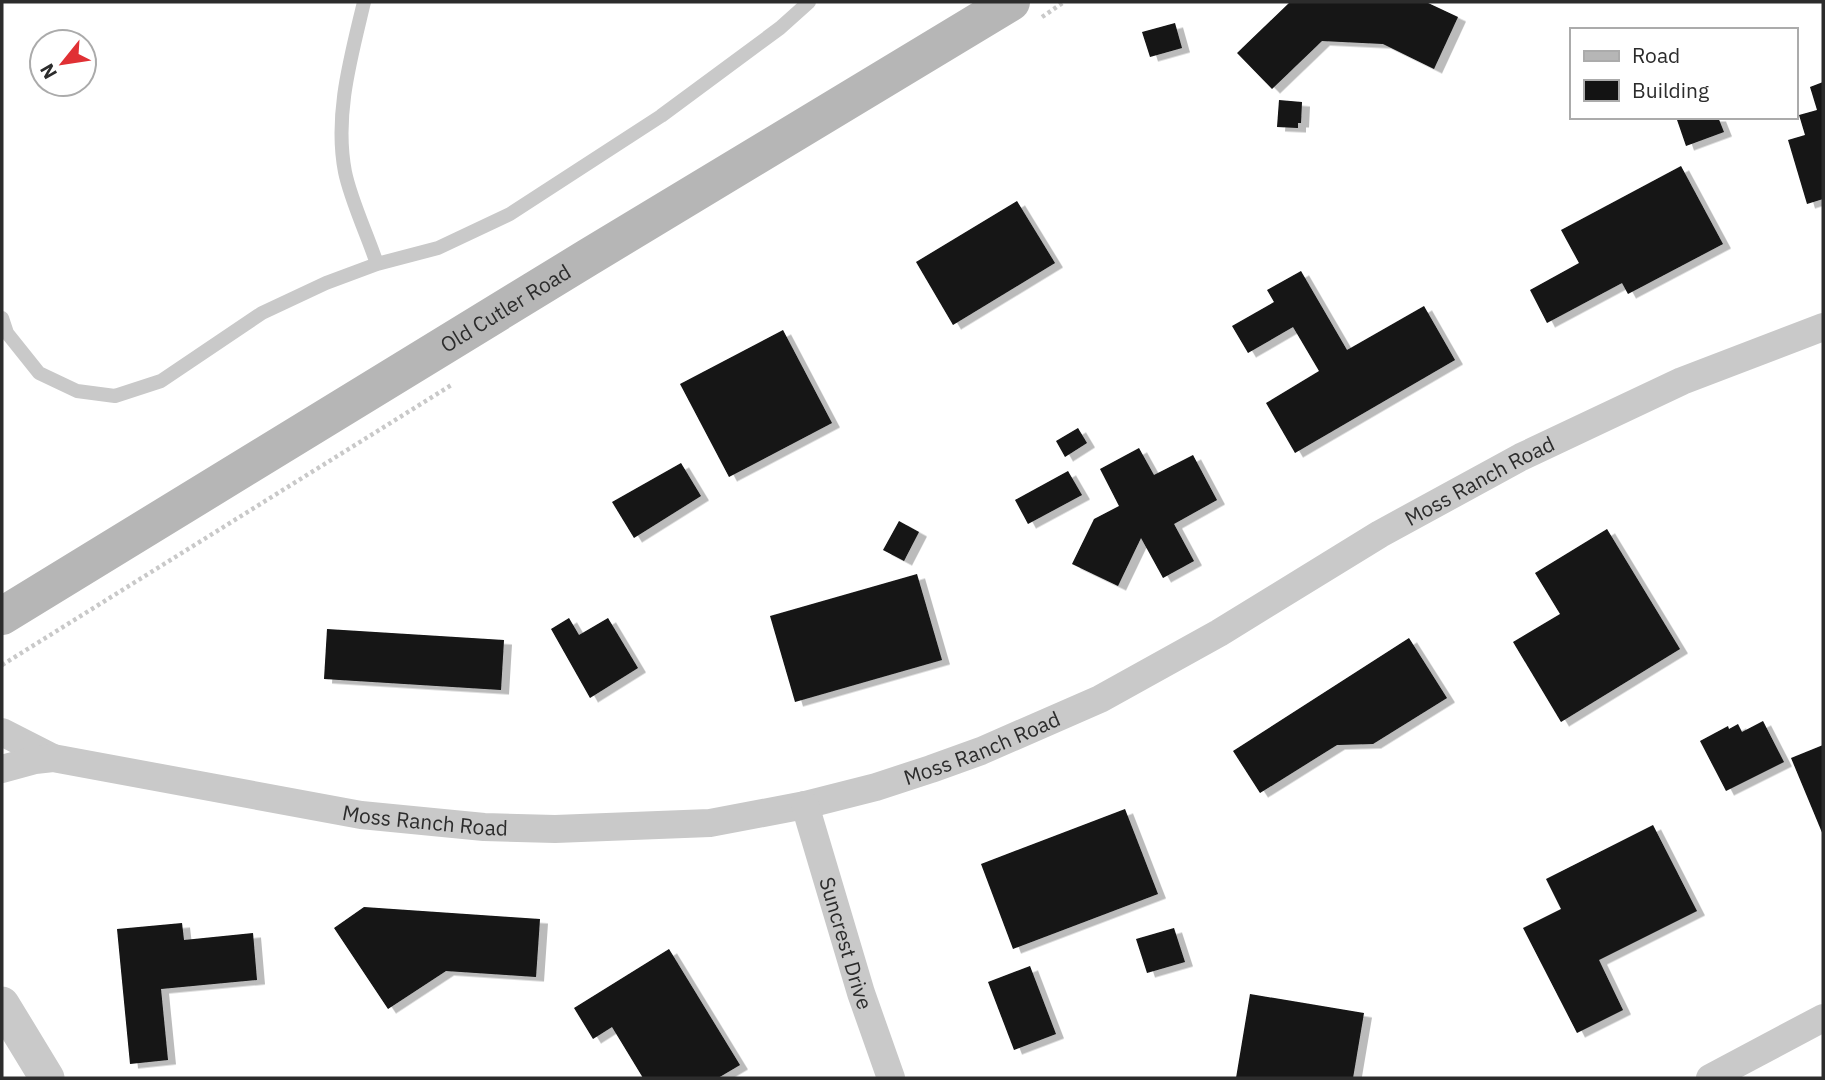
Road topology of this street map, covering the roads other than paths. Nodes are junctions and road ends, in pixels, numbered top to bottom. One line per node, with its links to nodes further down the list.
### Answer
1 (364, 2): 4 (lane)
2 (809, 2): 4 (lane)
3 (1011, 2): 7 (main road, Old Cutler Road)
4 (377, 264): 5 (lane)
5 (2, 318)
6 (1823, 327): 11 (street, Moss Ranch Road)
7 (2, 616)
8 (2, 732): 9 (street, Moss Ranch Road)
9 (53, 758): 10 (street, Moss Ranch Road); 11 (street, Moss Ranch Road)
10 (2, 769)
11 (805, 805): 15 (street, Suncrest Drive)
12 (2, 1003): 14 (street)
13 (1823, 1018): 16 (street)
14 (47, 1078)
15 (891, 1078)
16 (1710, 1078)

